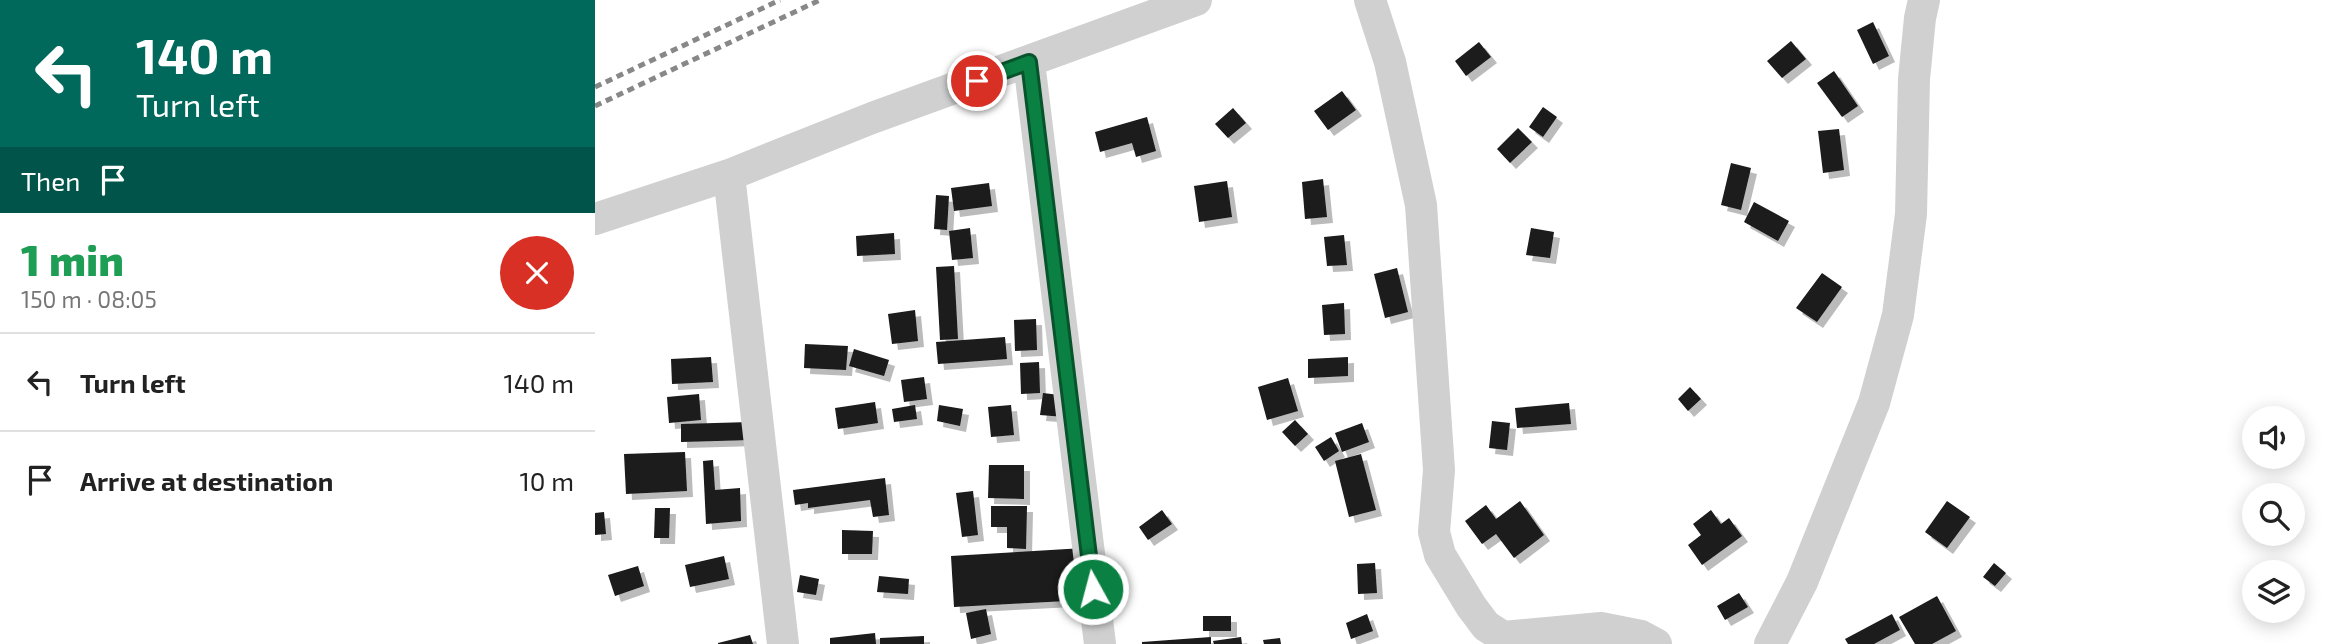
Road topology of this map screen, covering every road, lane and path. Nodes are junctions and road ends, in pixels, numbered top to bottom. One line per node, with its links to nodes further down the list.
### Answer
1 (1196, 0): 4 (street)
2 (1370, 0): 9 (street)
3 (1924, 0): 10 (street)
4 (1029, 62): 5 (street); 8 (street)
5 (729, 176): 6 (street); 7 (street)
6 (595, 219)
7 (783, 644)
8 (1100, 644)
9 (1656, 644)
10 (1770, 644)

